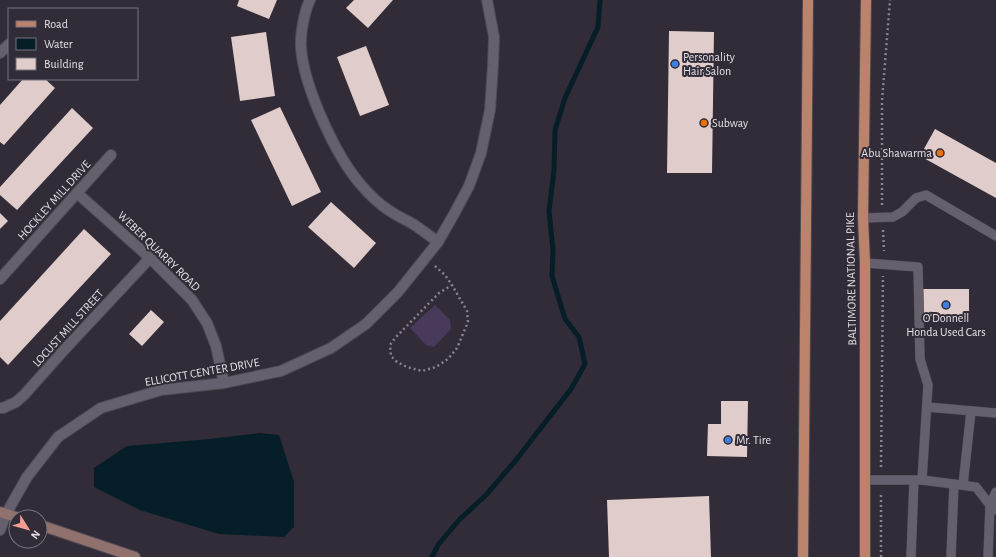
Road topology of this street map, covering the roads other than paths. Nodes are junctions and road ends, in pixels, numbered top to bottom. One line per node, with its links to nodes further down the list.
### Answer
1 (310, 0): 11 (street)
2 (487, 0): 11 (street, ELLICOTT CENTER DRIVE)
3 (808, 0): 29 (main road)
4 (866, 0): 9 (main road, BALTIMORE NATIONAL PIKE)
5 (8, 45): 6 (street)
6 (0, 54)
7 (111, 155): 8 (street, HOCKLEY MILL DRIVE)
8 (77, 193): 12 (street, WEBER QUARRY ROAD); 14 (street, HOCKLEY MILL DRIVE)
9 (863, 218): 10 (lane); 13 (main road, BALTIMORE NATIONAL PIKE)
10 (996, 236)
11 (438, 242): 15 (street, ELLICOTT CENTER DRIVE)
12 (150, 258): 15 (street, WEBER QUARRY ROAD); 17 (street, LOCUST MILL STREET)
13 (865, 263): 16 (lane); 20 (main road, BALTIMORE NATIONAL PIKE)
14 (0, 280)
15 (224, 383): 25 (street, ELLICOTT CENTER DRIVE)
16 (927, 407): 18 (lane); 21 (lane)
17 (0, 408)
18 (971, 411): 19 (lane); 22 (lane)
19 (996, 413)
20 (865, 480): 21 (lane); 30 (main road, BALTIMORE NATIONAL PIKE)
21 (918, 480): 22 (lane); 31 (lane)
22 (958, 485): 24 (lane); 32 (lane)
23 (996, 492): 24 (lane)
24 (993, 507): 33 (lane)
25 (7, 514): 27 (street, ELLICOTT CENTER DRIVE)
26 (48, 528): 28 (main road)
27 (0, 530)
28 (135, 557)
29 (803, 557)
30 (865, 557)
31 (911, 557)
32 (951, 557)
33 (988, 557)

